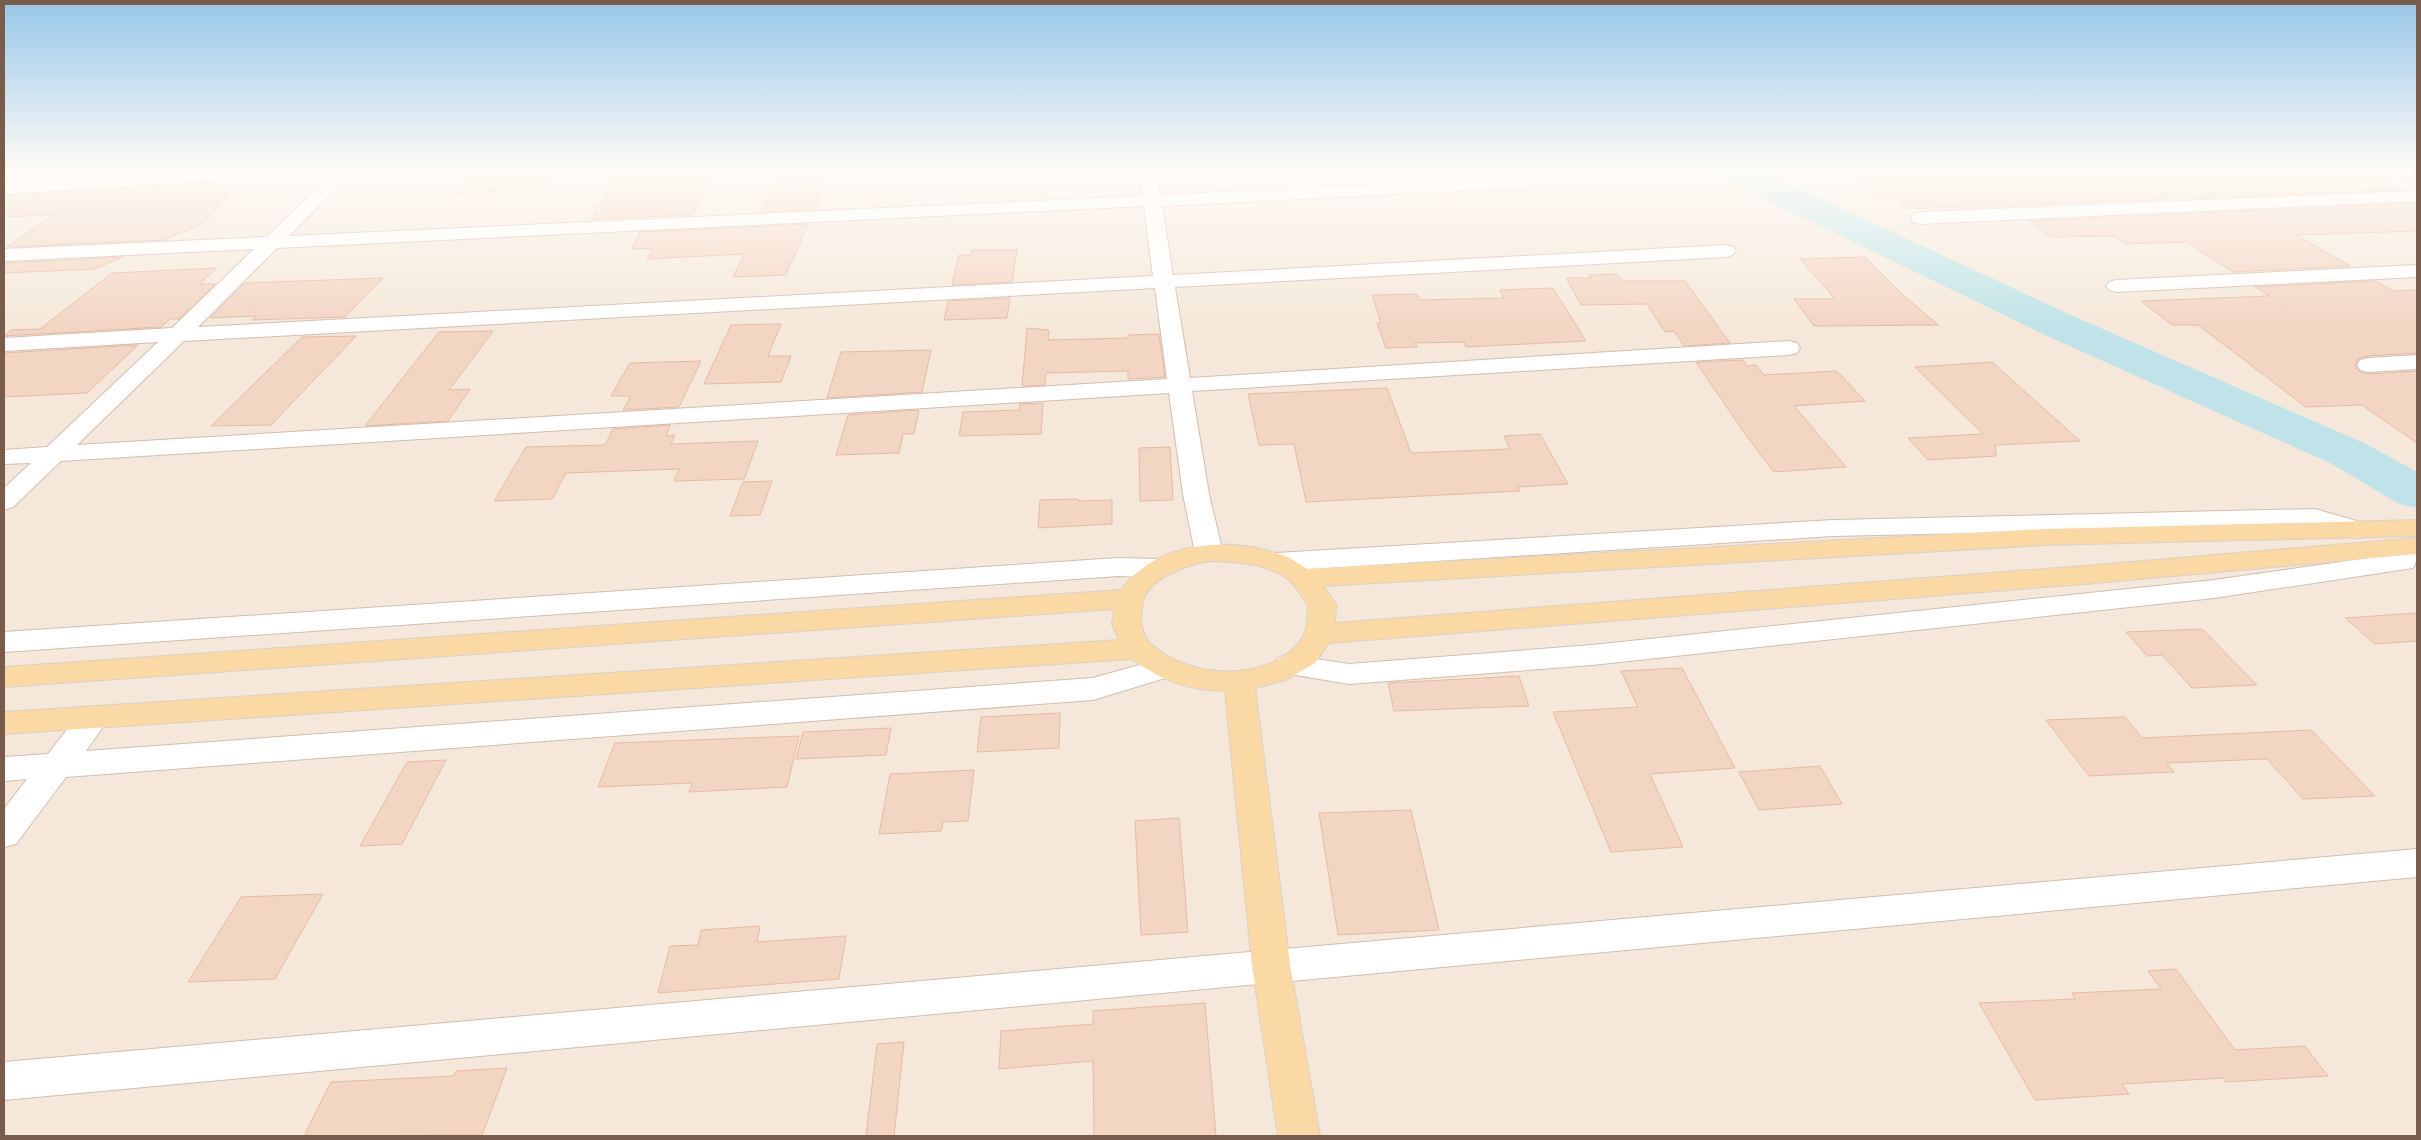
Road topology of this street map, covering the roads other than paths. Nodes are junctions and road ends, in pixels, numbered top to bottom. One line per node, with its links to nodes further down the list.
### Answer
1 (291, 222): 4 (street)
2 (696, 222): 4 (street)
3 (1155, 222): 8 (street)
4 (270, 242): 6 (street); 10 (street)
5 (1726, 251): 8 (street)
6 (4, 255)
7 (2417, 271): 9 (street)
8 (1164, 282): 10 (street); 15 (street)
9 (2116, 286)
10 (178, 335): 11 (street); 16 (street)
11 (4, 344)
12 (1789, 348): 15 (street)
13 (2417, 362): 14 (street)
14 (2368, 365)
15 (1180, 385): 16 (street); 21 (street)
16 (55, 454): 17 (street); 18 (street)
17 (4, 457)
18 (4, 502)
19 (2358, 530): 20 (main road); 22 (street); 24 (main road)
20 (2413, 541): 26 (main road); 29 (street)
21 (1209, 553): 22 (main road); 23 (main road)
22 (1276, 562): 24 (main road)
23 (1159, 568): 25 (main road); 27 (street)
24 (1303, 578): 26 (main road)
25 (1129, 599): 28 (main road); 31 (main road)
26 (1320, 634): 29 (main road)
27 (4, 642)
28 (1138, 649): 30 (main road); 33 (main road)
29 (1290, 665): 32 (main road)
30 (1164, 668): 32 (main road); 35 (street)
31 (4, 677)
32 (1239, 682): 39 (main road)
33 (94, 717): 34 (main road); 35 (street)
34 (4, 723)
35 (57, 765): 36 (street); 37 (street)
36 (4, 769)
37 (4, 834)
38 (2417, 863): 39 (street)
39 (1271, 965): 40 (street); 41 (main road)
40 (4, 1081)
41 (1299, 1136)

